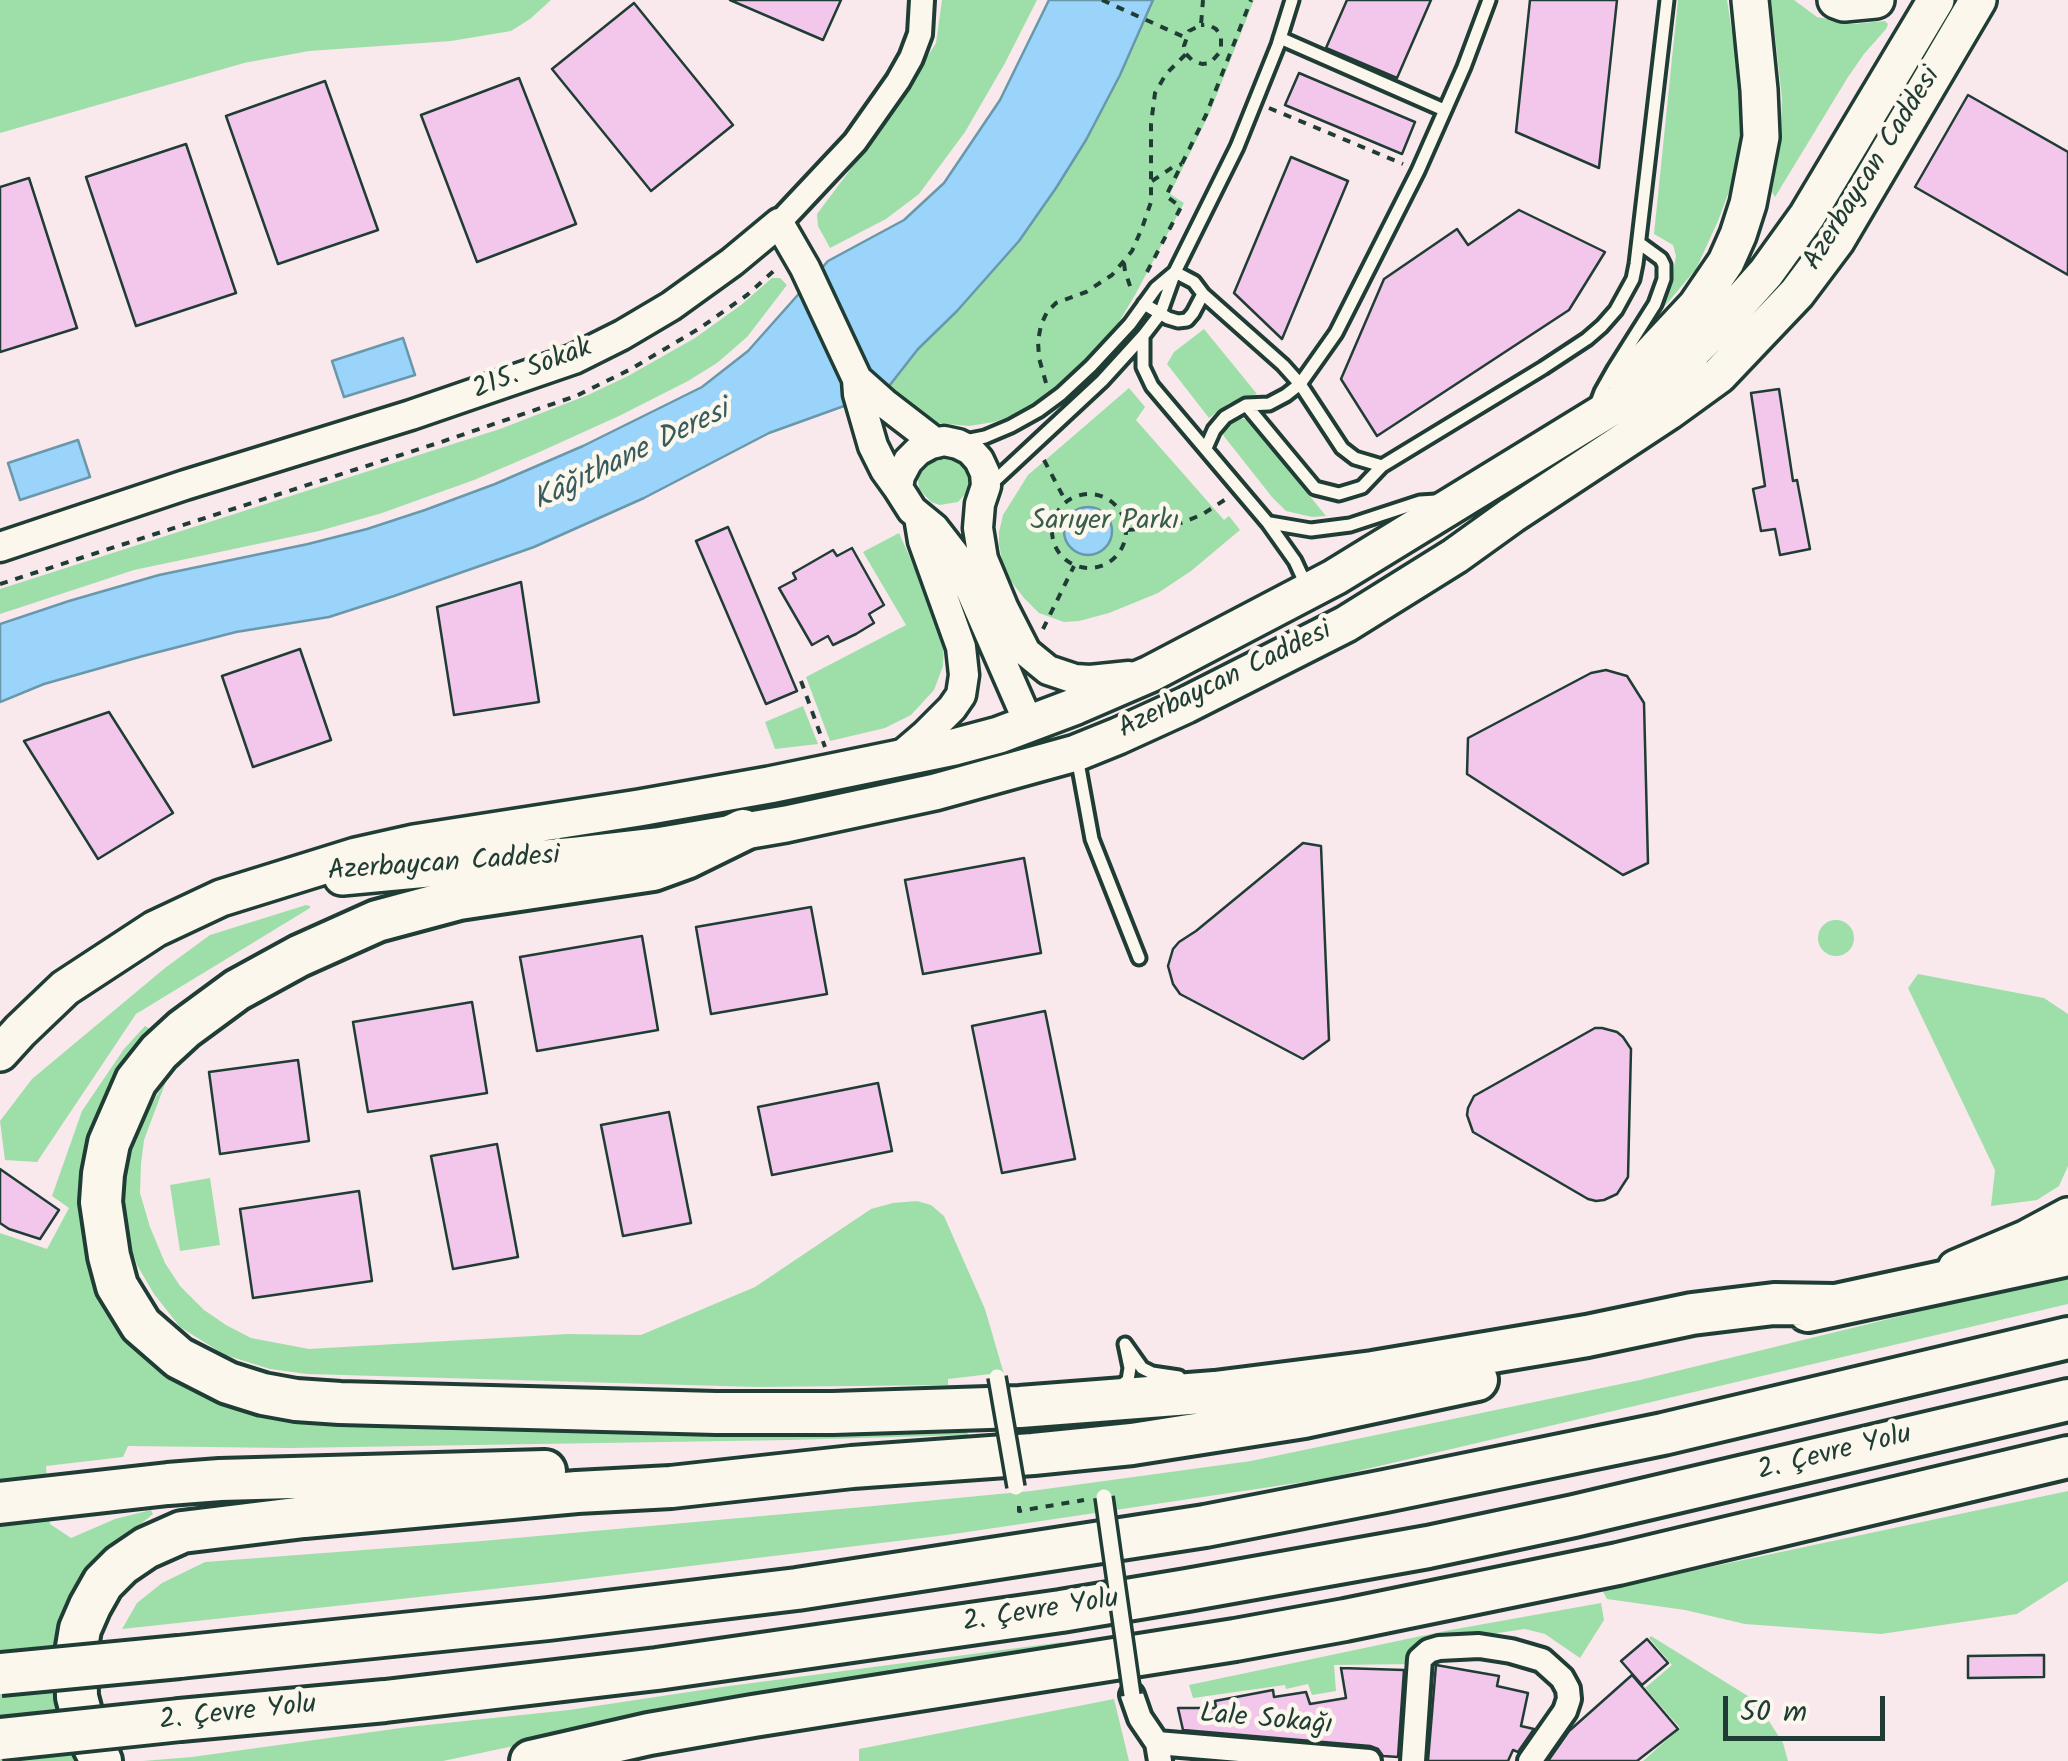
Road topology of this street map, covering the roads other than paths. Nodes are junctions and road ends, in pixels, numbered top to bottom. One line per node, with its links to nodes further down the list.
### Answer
1 (922, 0): 14 (street, 215. Sokak)
2 (1292, 0): 11 (lane)
3 (1489, 0): 13 (lane)
4 (1667, 0): 15 (lane)
5 (1750, 0): 24 (main road)
6 (1836, 0): 7 (main road)
7 (1876, 0)
8 (1936, 0): 24 (main road, Azerbaycan Caddesi)
9 (1978, 0): 12 (main road, Azerbaycan Caddesi)
10 (2003, 0): 12 (main road)
11 (1280, 38): 13 (lane); 16 (lane)
12 (1938, 66): 38 (main road, Azerbaycan Caddesi)
13 (1444, 110): 22 (lane)
14 (784, 231): 21 (street); 33 (street, 215. Sokak); 34 (street, 215. Sokak)
15 (1639, 242): 24 (lane); 27 (lane)
16 (1175, 272): 17 (lane); 18 (lane); 19 (lane)
17 (1203, 294): 19 (lane); 22 (lane)
18 (1140, 300): 19 (lane); 25 (lane)
19 (1160, 314): 20 (lane)
20 (1144, 336): 26 (lane); 29 (lane)
21 (857, 379): 25 (street); 28 (street)
22 (1300, 384): 23 (lane); 27 (lane)
23 (1246, 405): 26 (lane); 27 (lane)
24 (1590, 420): 30 (main road, Azerbaycan Caddesi)
25 (946, 443): 28 (street); 29 (street)
26 (1206, 448): 32 (lane)
27 (1382, 466)
28 (898, 488): 31 (street)
29 (983, 497): 31 (street); 36 (street)
30 (1460, 500): 32 (lane); 35 (main road, Azerbaycan Caddesi)
31 (919, 517): 37 (street); 39 (street)
32 (1268, 523): 35 (lane)
33 (0, 546)
34 (0, 564)
35 (1308, 591): 36 (main road, Azerbaycan Caddesi)
36 (1150, 674): 37 (main road, Azerbaycan Caddesi)
37 (1029, 724): 38 (main road); 39 (main road, Azerbaycan Caddesi)
38 (1076, 752): 40 (main road, Azerbaycan Caddesi); 42 (lane)
39 (885, 761): 41 (main road, Azerbaycan Caddesi)
40 (744, 830): 41 (main road, Azerbaycan Caddesi); 54 (highway)
41 (296, 875): 43 (main road)
42 (1139, 958)
43 (0, 1053)
44 (2068, 1216): 46 (main road)
45 (2068, 1255): 46 (highway)
46 (1918, 1287): 47 (highway)
47 (1835, 1305): 49 (highway); 56 (highway)
48 (2068, 1338): 60 (highway, bridge)
49 (1373, 1372): 52 (lane); 54 (highway)
50 (997, 1377): 57 (street, bridge)
51 (1193, 1377): 54 (lane)
52 (1230, 1377)
53 (2068, 1400): 62 (highway, 2. Çevre Yolu, bridge)
54 (1092, 1402)
55 (2068, 1458): 65 (highway)
56 (852, 1467): 59 (highway); 64 (highway)
57 (1016, 1487)
58 (1104, 1497): 61 (street, bridge)
59 (0, 1504)
60 (0, 1674)
61 (1132, 1695): 63 (street)
62 (0, 1739)
63 (1159, 1752): 66 (street, Lale Sokağı)
64 (101, 1761)
65 (530, 1761)
66 (1369, 1761)
67 (1414, 1761): 68 (street)
68 (1530, 1761)

